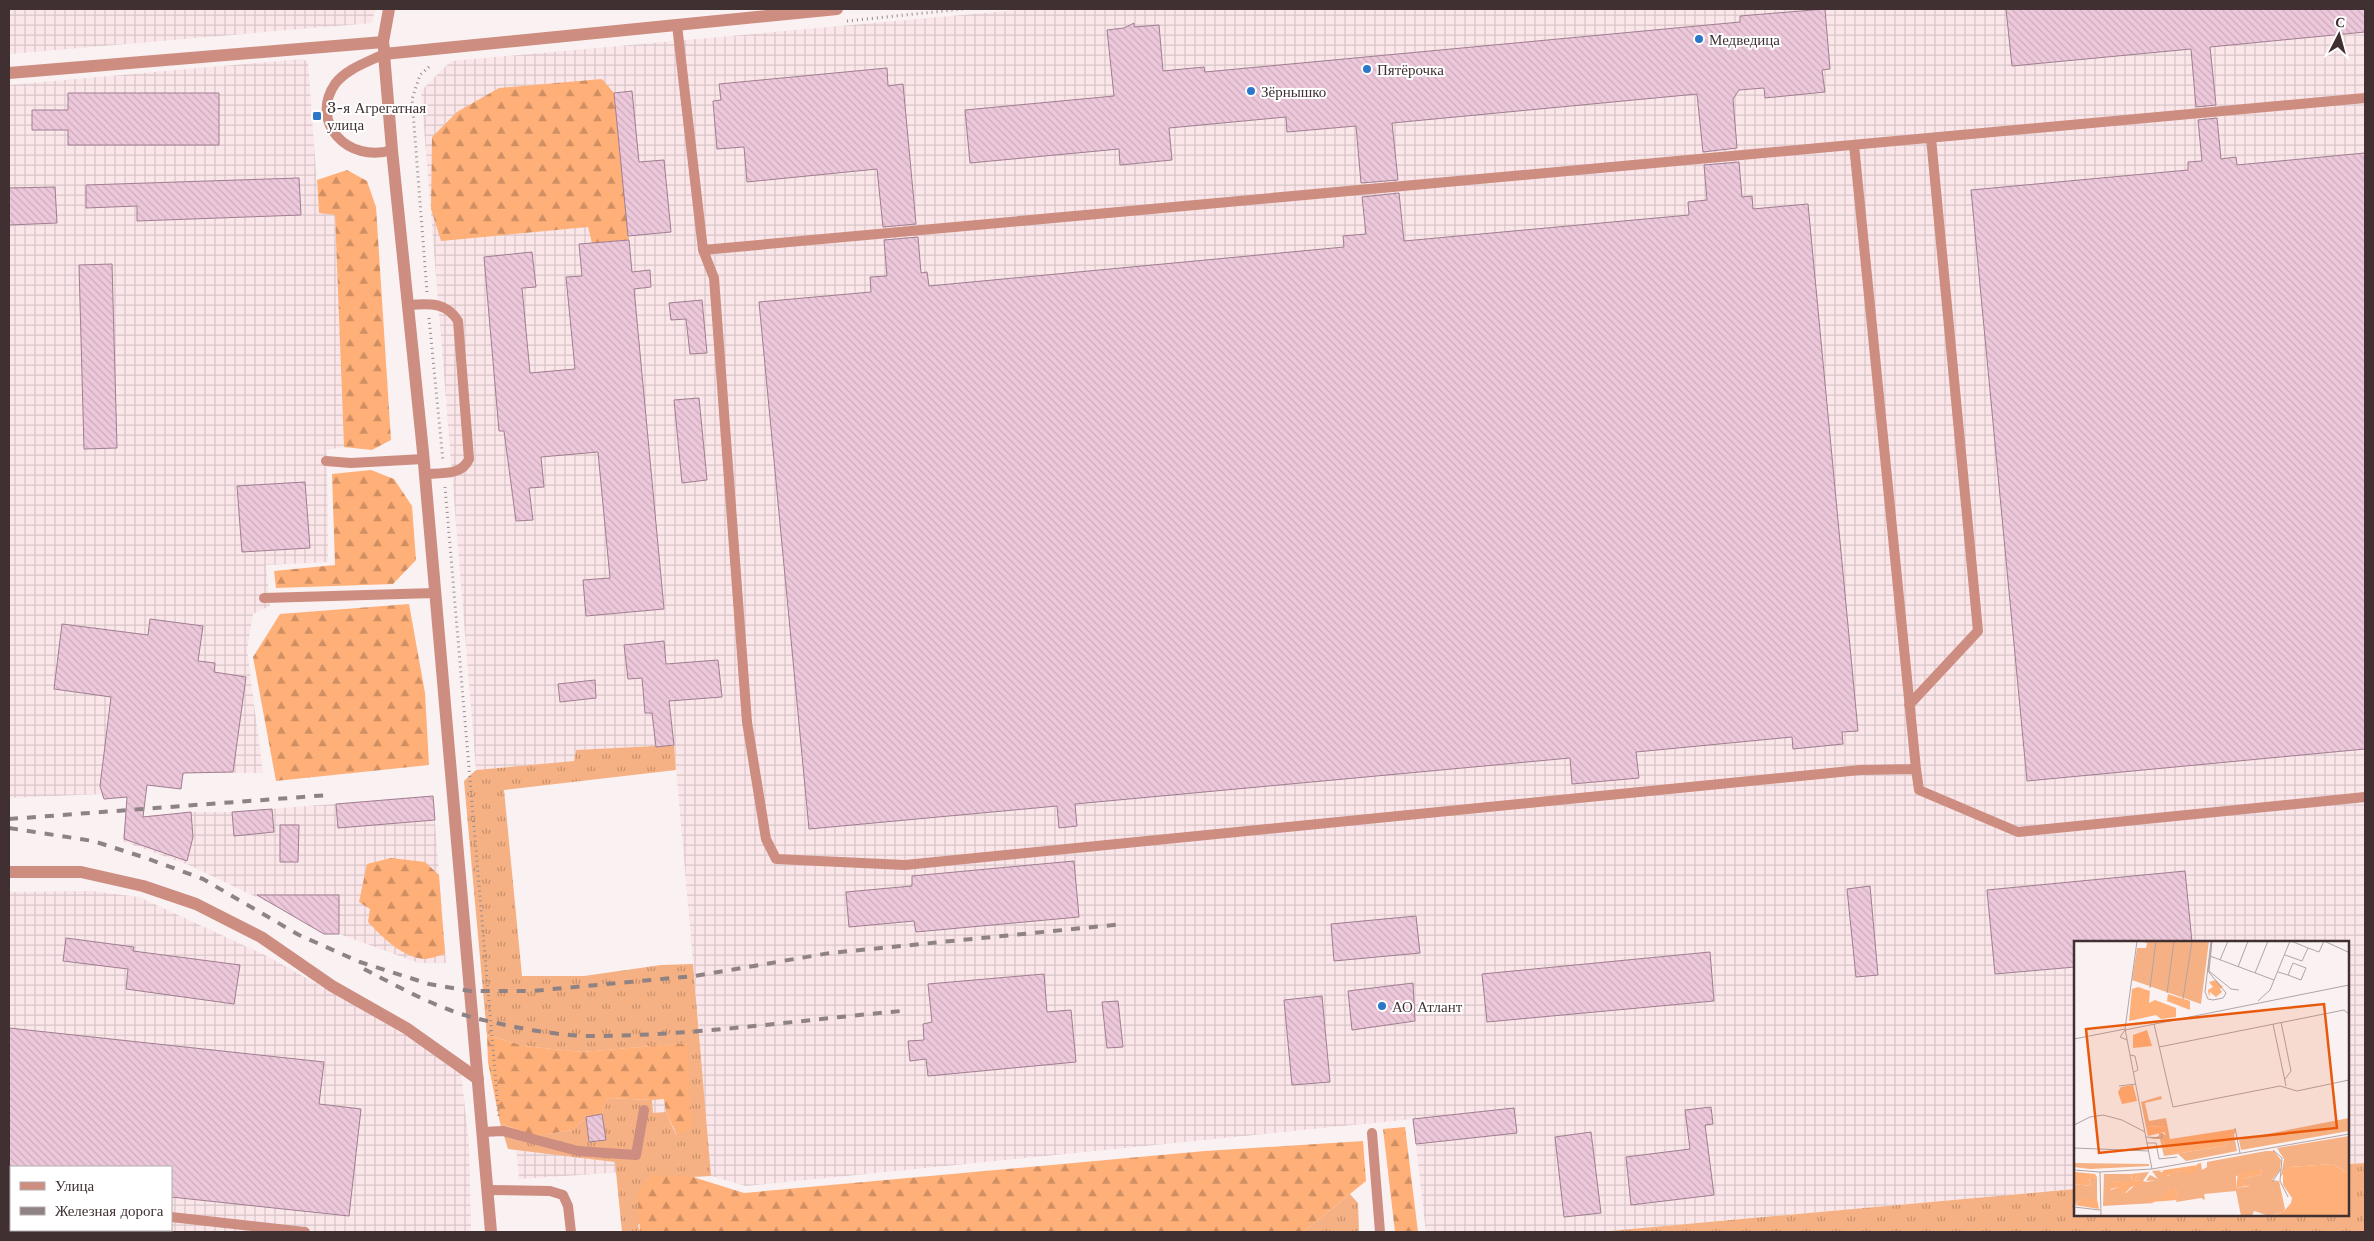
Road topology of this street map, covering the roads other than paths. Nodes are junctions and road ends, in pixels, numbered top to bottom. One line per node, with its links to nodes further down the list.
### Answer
1 (388, 9): 4 (street)
2 (837, 9): 3 (street)
3 (678, 25): 4 (street); 10 (lane)
4 (384, 48): 5 (street); 9 (street); 9 (lane)
5 (9, 73)
6 (2365, 98): 7 (lane)
7 (1931, 138): 8 (lane); 17 (lane)
8 (1854, 145): 10 (lane); 17 (lane)
9 (392, 150): 11 (street)
10 (703, 250): 18 (lane)
11 (408, 305): 12 (street); 14 (lane)
12 (423, 459): 13 (lane); 14 (street)
13 (326, 461)
14 (424, 474): 15 (street)
15 (435, 592): 16 (lane); 21 (street)
16 (264, 598)
17 (1910, 705): 18 (lane)
18 (1916, 769): 19 (lane)
19 (2365, 797)
20 (9, 872): 21 (street)
21 (478, 1079): 23 (street)
22 (644, 1110): 23 (lane)
23 (482, 1132): 25 (street)
24 (1372, 1133): 30 (lane)
25 (487, 1190): 28 (street); 29 (lane)
26 (172, 1217): 27 (lane)
27 (305, 1232)
28 (491, 1232)
29 (571, 1232)
30 (1380, 1232)

